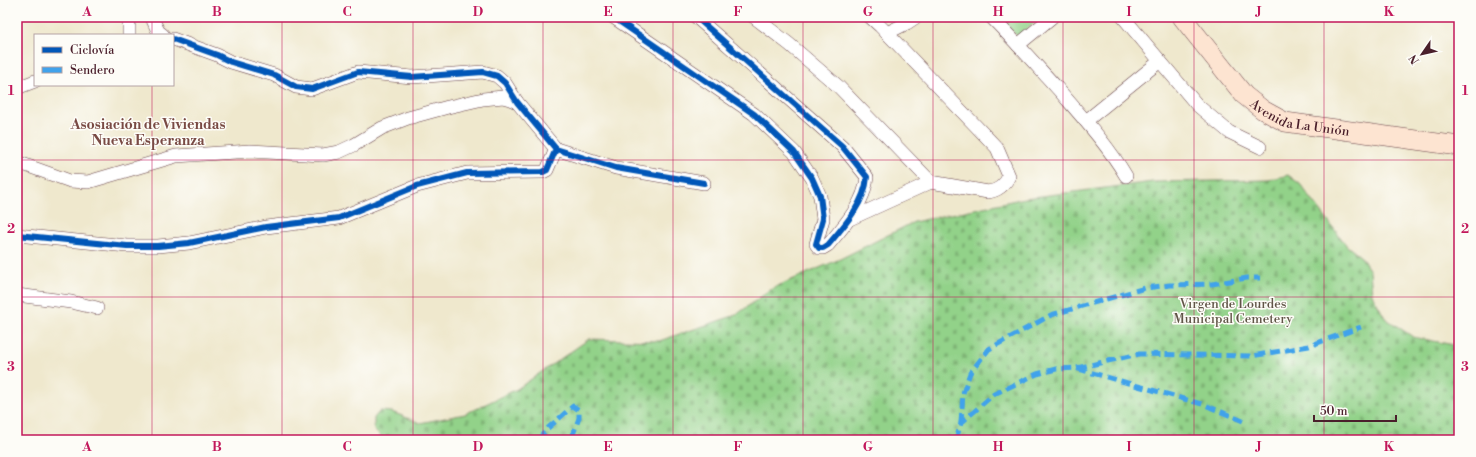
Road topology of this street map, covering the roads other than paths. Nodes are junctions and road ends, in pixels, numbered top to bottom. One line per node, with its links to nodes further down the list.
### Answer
1 (130, 17): 13 (street)
2 (613, 17): 30 (street)
3 (696, 17): 30 (street)
4 (754, 17): 28 (street)
5 (870, 17): 12 (street)
6 (916, 17): 12 (street)
7 (991, 17): 17 (street)
8 (1052, 17): 17 (street)
9 (1123, 17): 18 (street)
10 (1182, 17): 23 (main road, Avenida La Unión)
11 (153, 19): 14 (street); 15 (street)
12 (887, 33): 28 (street)
13 (129, 34)
14 (151, 34)
15 (162, 34)
16 (174, 39): 21 (street)
17 (1018, 45): 22 (street)
18 (1160, 61): 22 (street); 24 (street)
19 (34, 81): 20 (street)
20 (17, 88)
21 (517, 102): 25 (street); 26 (street)
22 (1086, 121): 27 (street)
23 (1459, 146)
24 (1260, 147)
25 (556, 149): 29 (street); 31 (street)
26 (17, 162)
27 (1126, 176)
28 (931, 182): 30 (street)
29 (704, 183)
30 (850, 219)
31 (17, 235)
32 (17, 295): 33 (street)
33 (97, 308)

